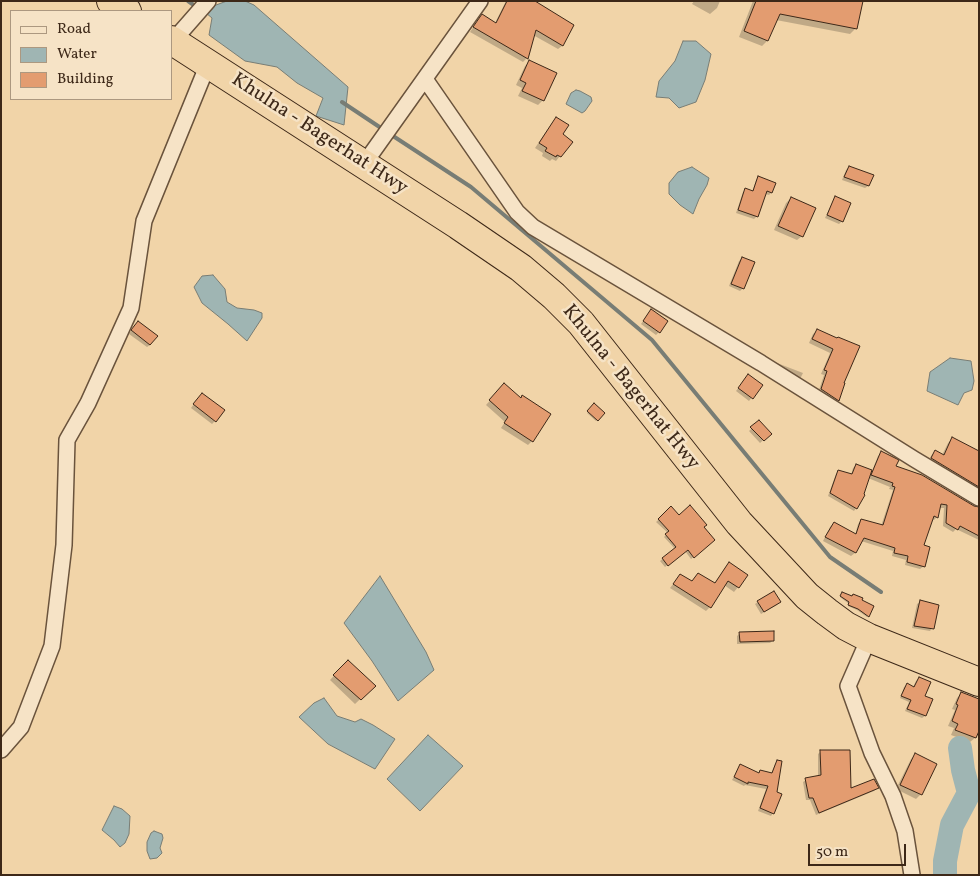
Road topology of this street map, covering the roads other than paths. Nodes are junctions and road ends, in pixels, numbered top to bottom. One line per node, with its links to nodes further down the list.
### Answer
1 (111, 1): 4 (highway)
2 (208, 1): 5 (street)
3 (480, 1): 7 (street)
4 (125, 10)
5 (172, 40): 6 (highway, Khulna - Bagerhat Hwy)
6 (208, 64): 8 (highway, Khulna - Bagerhat Hwy); 12 (street)
7 (425, 79): 8 (street); 9 (street)
8 (364, 164): 10 (highway, Khulna - Bagerhat Hwy)
9 (979, 498)
10 (869, 638): 11 (highway, Khulna - Bagerhat Hwy); 13 (street)
11 (979, 682)
12 (1, 750)
13 (912, 875)

